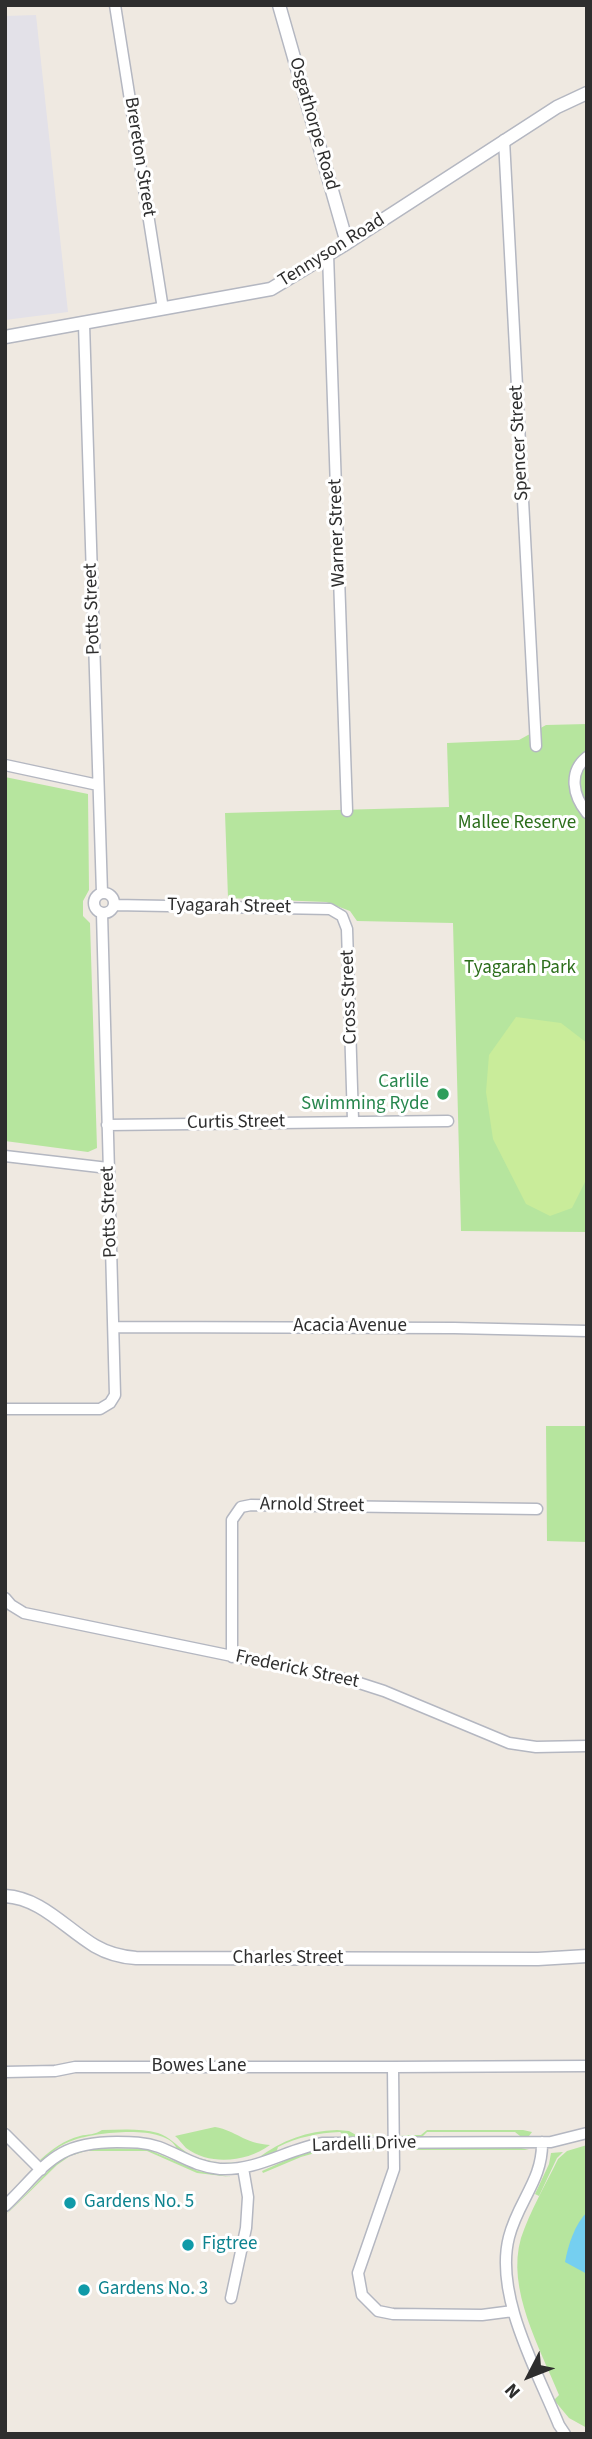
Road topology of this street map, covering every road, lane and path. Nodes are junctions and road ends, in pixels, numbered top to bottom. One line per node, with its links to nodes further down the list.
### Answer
1 (116, 5): 7 (street, Brereton Street)
2 (279, 5): 5 (street, Osgathorpe Road)
3 (587, 93): 4 (street, Tennyson Road)
4 (504, 140): 5 (street, Tennyson Road); 10 (street, Spencer Street)
5 (347, 243): 6 (street, Tennyson Road)
6 (328, 254): 7 (street, Tennyson Road); 14 (street, Warner Street)
7 (163, 309): 8 (street, Tennyson Road)
8 (84, 324): 9 (street, Tennyson Road); 13 (street, Potts Street)
9 (5, 337)
10 (536, 746)
11 (587, 757): 15 (street)
12 (5, 765): 13 (street)
13 (98, 785): 16 (street, Potts Street)
14 (347, 811)
15 (587, 813)
16 (102, 893): 17 (street); 18 (street)
17 (114, 905): 18 (street); 19 (street, Tyagarah Street)
18 (102, 913): 22 (street, Potts Street)
19 (342, 916): 20 (street, Cross Street)
20 (353, 1121): 21 (street, Curtis Street); 22 (street, Curtis Street)
21 (448, 1121)
22 (107, 1125): 24 (street, Potts Street)
23 (5, 1156): 24 (street)
24 (108, 1168): 25 (street, Potts Street)
25 (114, 1327): 26 (street, Acacia Avenue); 27 (street, Potts Street)
26 (587, 1331)
27 (5, 1409)
28 (537, 1509): 30 (street, Arnold Street)
29 (5, 1598): 30 (street, Frederick Street)
30 (232, 1657): 31 (street, Frederick Street)
31 (587, 1746)
32 (5, 1896): 33 (street, Charles Street)
33 (587, 1956)
34 (587, 2066): 35 (street, Bowes Lane)
35 (393, 2067): 36 (street, Bowes Lane); 39 (street)
36 (5, 2071)
37 (587, 2133): 40 (street, Lardelli Drive)
38 (5, 2134): 42 (street)
39 (394, 2142): 40 (street, Lardelli Drive); 41 (street, Lardelli Drive); 45 (street)
40 (542, 2142): 45 (street)
41 (243, 2168): 42 (street, Lardelli Drive); 44 (street)
42 (41, 2170): 43 (street, Lardelli Drive)
43 (5, 2206)
44 (231, 2298)
45 (513, 2311): 46 (street)
46 (565, 2434)

